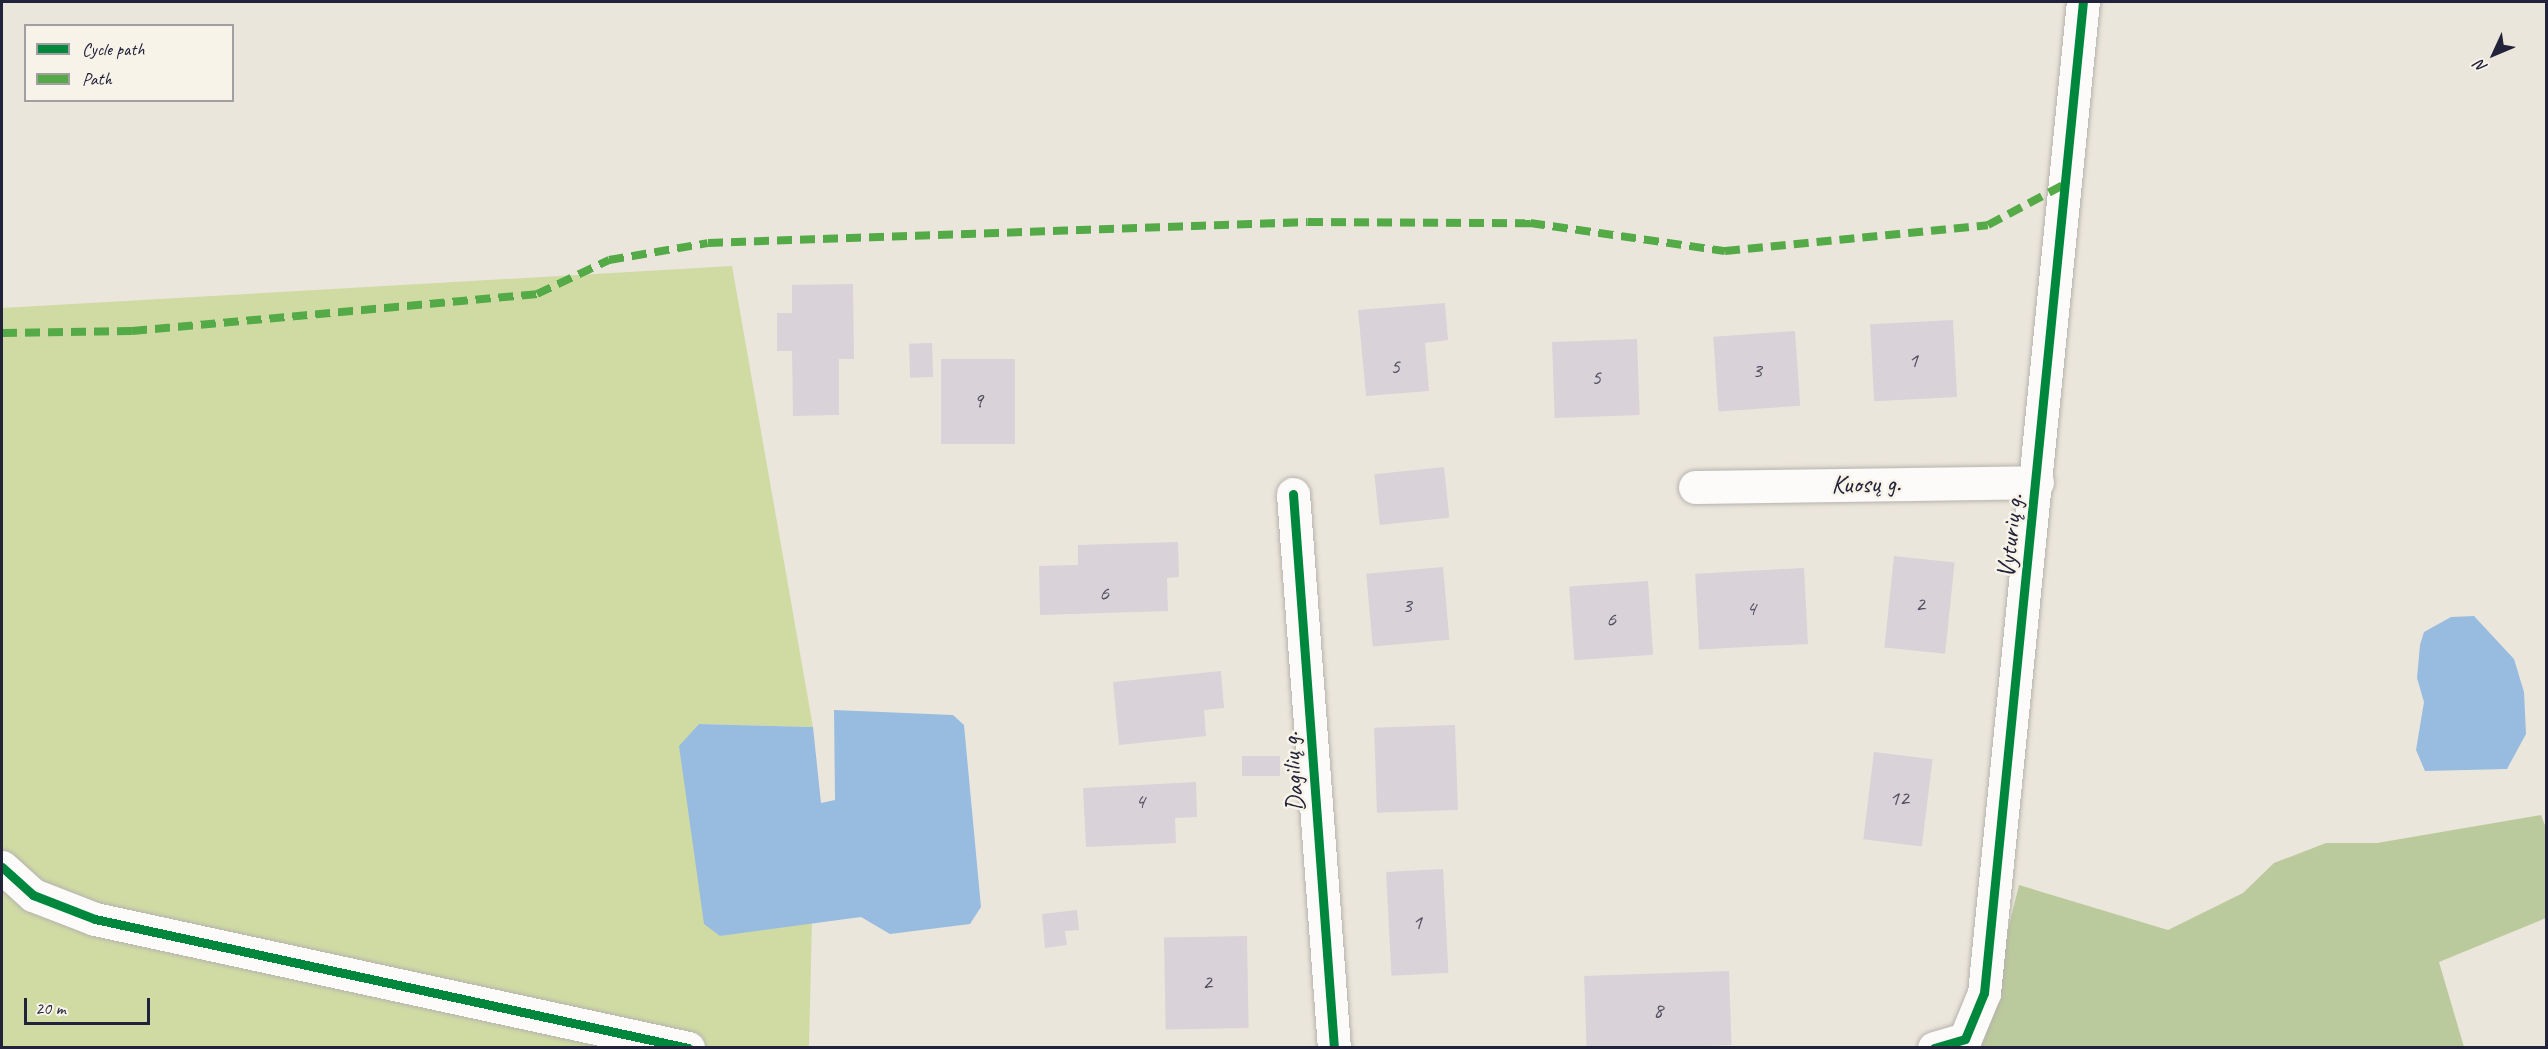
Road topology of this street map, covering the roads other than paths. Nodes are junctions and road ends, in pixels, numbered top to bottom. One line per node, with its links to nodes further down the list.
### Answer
1 (2083, 2): 2 (street, Vyturių g.)
2 (2037, 482): 3 (street, Kuosų g.); 8 (street, Vyturių g.)
3 (1695, 487)
4 (1293, 494): 7 (street, Dagilių g.)
5 (2, 867): 6 (street)
6 (688, 1047)
7 (1334, 1047)
8 (1934, 1047)

